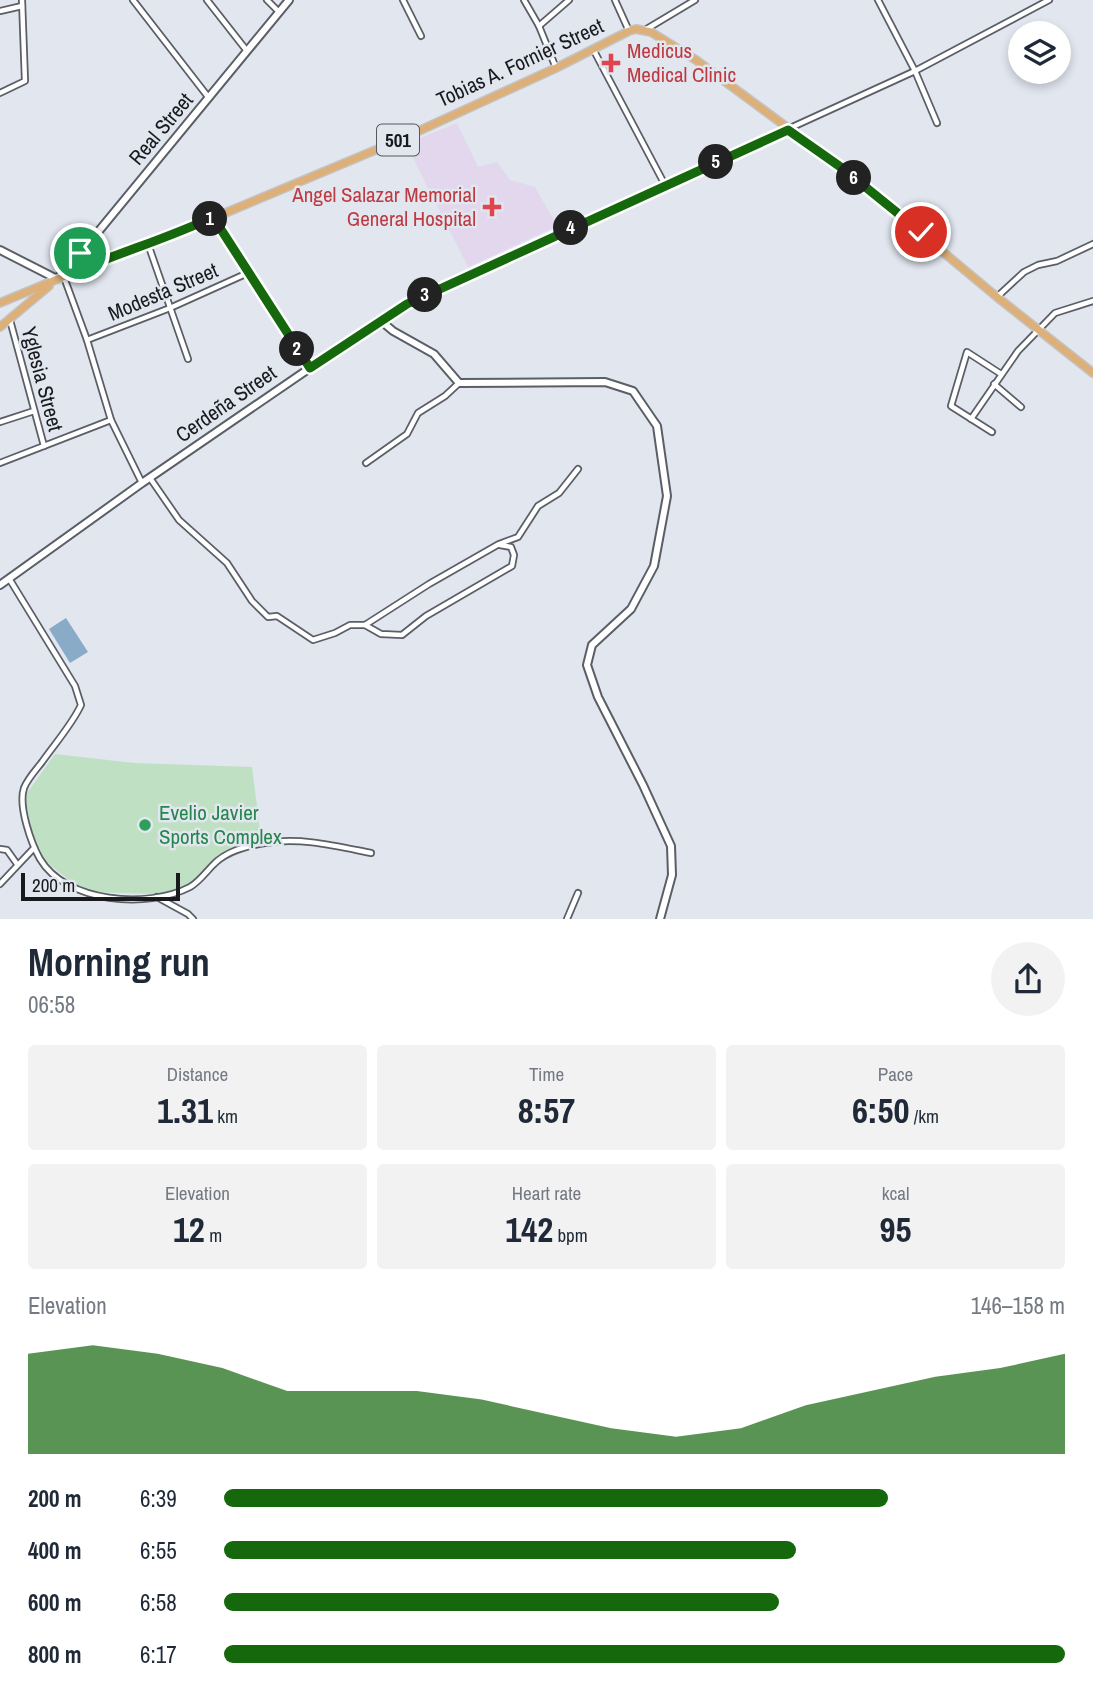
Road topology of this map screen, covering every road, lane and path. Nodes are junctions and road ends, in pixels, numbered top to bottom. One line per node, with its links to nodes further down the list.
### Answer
1 (133, 0): 24 (street)
2 (207, 0): 20 (street)
3 (267, 0): 14 (street)
4 (289, 0): 14 (main road, Real Street)
5 (403, 0): 18 (street)
6 (524, 0): 15 (street)
7 (569, 0): 15 (street)
8 (615, 0): 17 (street)
9 (695, 0): 16 (street)
10 (878, 0): 22 (street)
11 (1049, 0): 22 (street)
12 (22, 3): 13 (street); 23 (street)
13 (0, 12)
14 (279, 12): 20 (main road, Real Street)
15 (539, 26): 21 (street)
16 (645, 30): 17 (main road, Tobias A. Fornier Street / 501); 26 (main road)
17 (629, 31): 19 (main road, Tobias A. Fornier Street / 501)
18 (421, 36)
19 (593, 49): 21 (main road, Tobias A. Fornier Street / 501); 27 (street)
20 (247, 52): 24 (main road, Real Street)
21 (556, 68): 28 (main road, Tobias A. Fornier Street / 501)
22 (915, 71): 25 (street); 26 (street)
23 (0, 93)
24 (209, 98): 31 (main road, Real Street)
25 (937, 123)
26 (788, 130): 27 (main road, Cerdeña Street); 37 (main road)
27 (665, 185): 42 (main road, Cerdeña Street)
28 (213, 217): 29 (main road, Tobias A. Fornier Street / 501); 34 (street)
29 (148, 244): 33 (main road, Tobias A. Fornier Street / 501); 40 (street)
30 (1093, 244): 37 (street)
31 (84, 249): 33 (main road); 35 (main road, Real Street)
32 (0, 250): 35 (main road)
33 (84, 270): 35 (main road, Tobias A. Fornier Street / 501)
34 (250, 272): 40 (street, Modesta Street); 47 (street)
35 (60, 279): 36 (main road, Tobias A. Fornier Street / 501); 39 (main road, Tobias A. Fornier Street / 501); 45 (street)
36 (49, 286): 39 (main road, Tobias A. Fornier Street / 501); 41 (main road)
37 (997, 297): 44 (main road)
38 (1093, 301): 44 (street)
39 (0, 305)
40 (170, 308): 45 (street, Modesta Street); 46 (street)
41 (10, 320): 43 (main road); 53 (street, Yglesia Street)
42 (380, 320): 47 (main road, Cerdeña Street); 50 (main road)
43 (0, 327)
44 (1039, 331): 48 (main road); 49 (street)
45 (87, 340): 55 (street)
46 (188, 359)
47 (310, 368): 62 (main road, Cerdeña Street)
48 (1093, 373)
49 (1000, 374): 51 (street); 54 (street)
50 (459, 383): 60 (street); 77 (main road)
51 (994, 384): 52 (street); 54 (street)
52 (1021, 407)
53 (34, 411): 56 (street); 58 (street, Yglesia Street)
54 (971, 419): 57 (street)
55 (111, 420): 58 (street); 63 (street)
56 (0, 422)
57 (992, 432)
58 (44, 446): 59 (street)
59 (0, 463)
60 (366, 463)
61 (578, 468): 64 (street)
62 (150, 478): 63 (main road, Cerdeña Street); 67 (street)
63 (142, 483): 65 (main road, Cerdeña Street)
64 (499, 544): 67 (street); 67 (street)
65 (9, 580): 66 (main road, Cerdeña Street); 68 (street)
66 (0, 585)
67 (365, 625)
68 (34, 848): 71 (street); 74 (street)
69 (0, 849): 71 (street)
70 (370, 853): 74 (street)
71 (17, 864): 72 (street)
72 (0, 884)
73 (578, 893): 76 (street)
74 (156, 897): 75 (street)
75 (193, 919)
76 (567, 919)
77 (660, 919)

